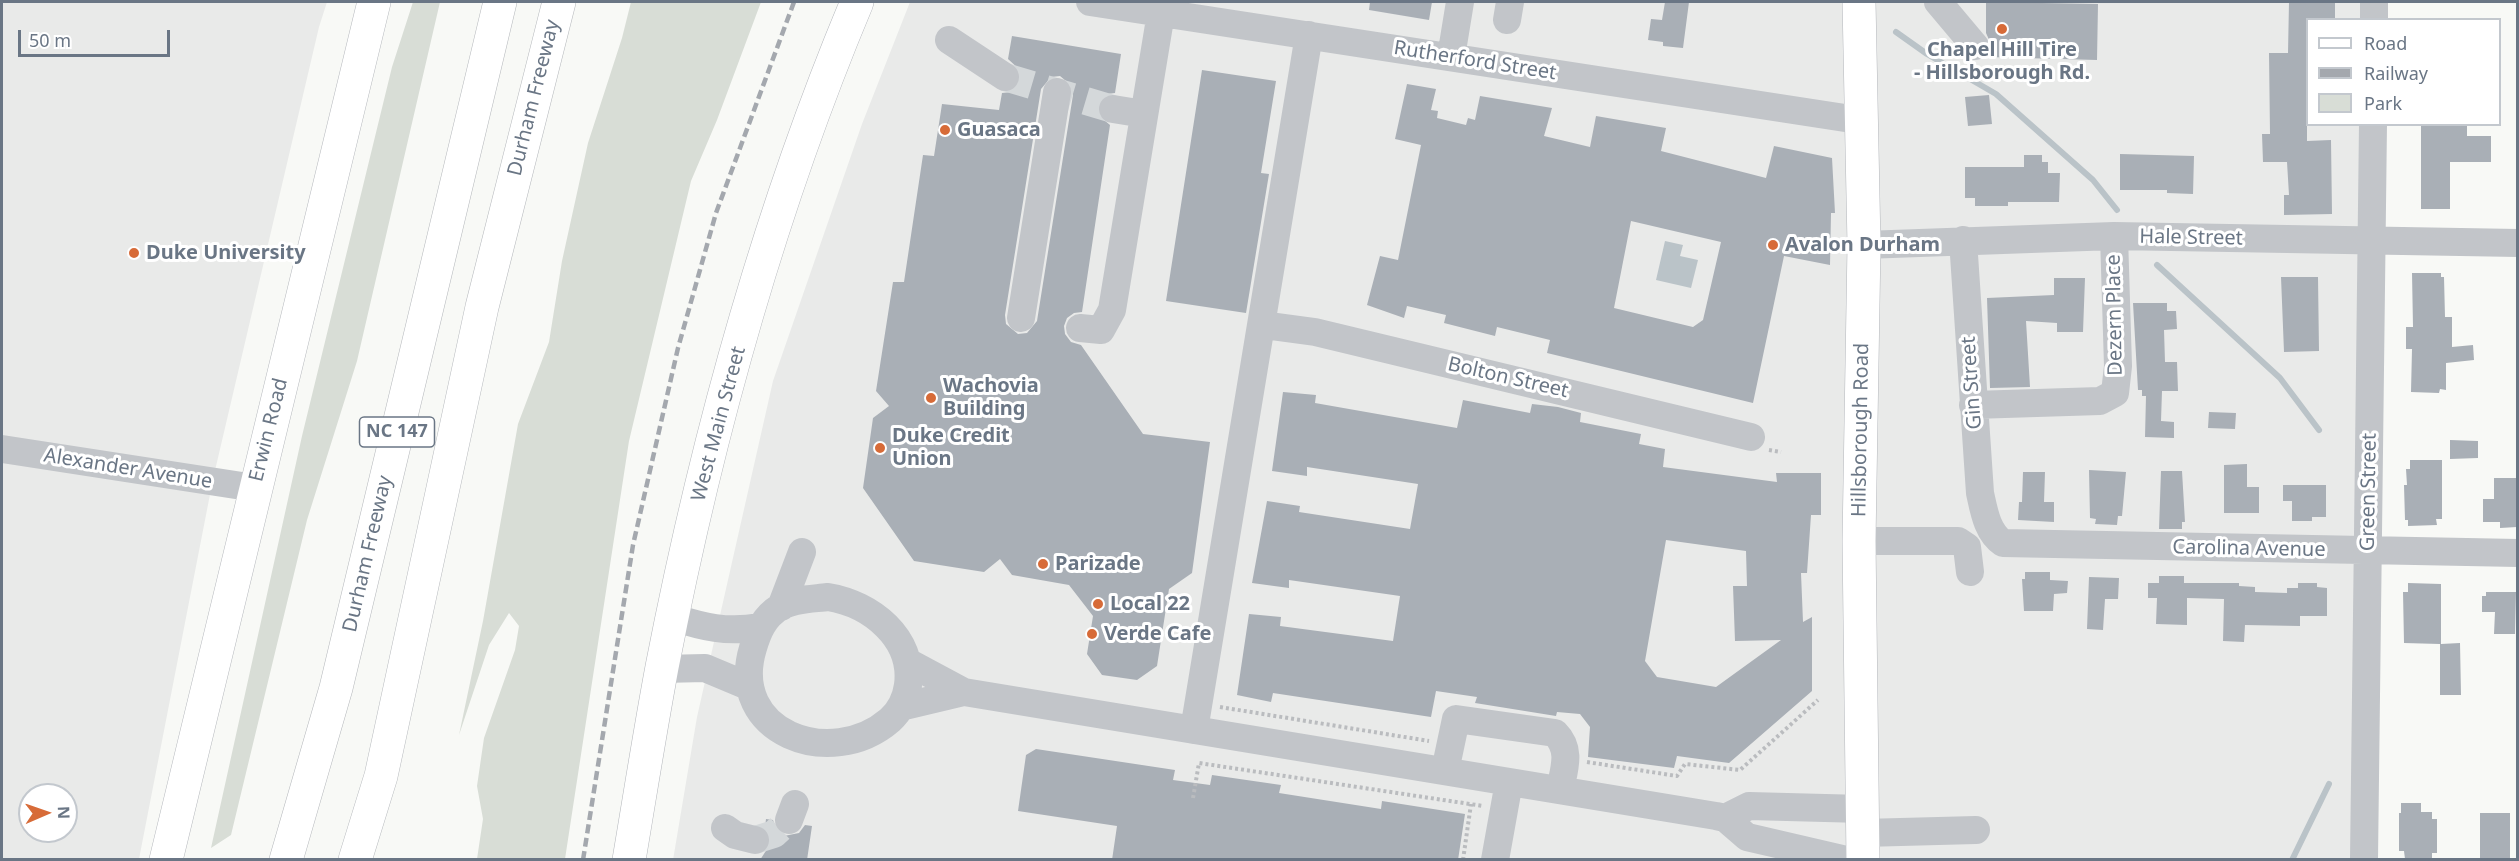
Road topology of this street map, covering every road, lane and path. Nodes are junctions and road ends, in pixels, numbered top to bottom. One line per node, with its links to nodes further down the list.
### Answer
1 (374, 2): 33 (main road, Erwin Road)
2 (500, 2): 65 (main road, Durham Freeway / NC 147)
3 (559, 2): 66 (main road, Durham Freeway / NC 147)
4 (857, 2): 41 (main road, West Main Street)
5 (1090, 2): 10 (street, Rutherford Street)
6 (1460, 2): 15 (street)
7 (1859, 2): 20 (main road, Hillsborough Road)
8 (1938, 2): 14 (street)
9 (2374, 2): 11 (street)
10 (1161, 12): 12 (street, Rutherford Street); 19 (street)
11 (2374, 18)
12 (1309, 35): 15 (street, Rutherford Street); 28 (street)
13 (948, 40): 16 (street)
14 (1975, 46)
15 (1451, 57): 20 (street, Rutherford Street)
16 (1005, 77)
17 (1057, 92): 27 (street)
18 (1113, 109): 19 (street)
19 (1144, 114): 29 (street)
20 (1860, 118): 26 (main road, Hillsborough Road)
21 (2373, 126): 24 (street, Green Street)
22 (2114, 236): 23 (street, Hale Street); 24 (street, Hale Street); 30 (street, Dezern Place)
23 (1963, 240): 26 (street, Hale Street); 30 (street, Gin Street)
24 (2372, 241): 25 (street, Hale Street); 36 (street, Green Street)
25 (2517, 243)
26 (1864, 245): 35 (main road, Hillsborough Road)
27 (1021, 318)
28 (1263, 325): 31 (street, Bolton Street); 50 (street)
29 (1080, 328)
30 (1973, 405): 34 (street, Gin Street)
31 (1751, 437)
32 (2, 449): 33 (street, Alexander Avenue)
33 (255, 488): 64 (main road, Erwin Road)
34 (1988, 525): 36 (street, Carolina Avenue)
35 (1859, 541): 38 (street); 63 (main road, Hillsborough Road)
36 (2368, 551): 37 (street, Carolina Avenue); 70 (street, Green Street)
37 (2517, 553)
38 (1970, 572)
39 (828, 597): 40 (street); 40 (street); 43 (street)
40 (781, 607): 42 (street)
41 (672, 617): 42 (street); 44 (main road, West Main Street)
42 (759, 627): 45 (street)
43 (908, 662): 46 (street); 49 (street)
44 (662, 669): 45 (street); 67 (main road, West Main Street)
45 (748, 686): 49 (street)
46 (964, 692): 49 (street); 50 (street)
47 (1818, 700): 52 (path)
48 (1215, 706): 51 (path)
49 (901, 707)
50 (1194, 729): 53 (street)
51 (1435, 742)
52 (1582, 752)
53 (1445, 771): 54 (street); 55 (street)
54 (1508, 790): 55 (street); 58 (path); 69 (street)
55 (1560, 790): 59 (street)
56 (1472, 794): 58 (path)
57 (1193, 798): 58 (path)
58 (1471, 804): 68 (path)
59 (1725, 818): 63 (street); 63 (street)
60 (725, 828): 62 (street)
61 (1976, 830): 63 (street)
62 (755, 840)
63 (1859, 840)
64 (166, 860)
65 (286, 860)
66 (355, 860)
67 (629, 860)
68 (1463, 860)
69 (1495, 860)
70 (2364, 860)

